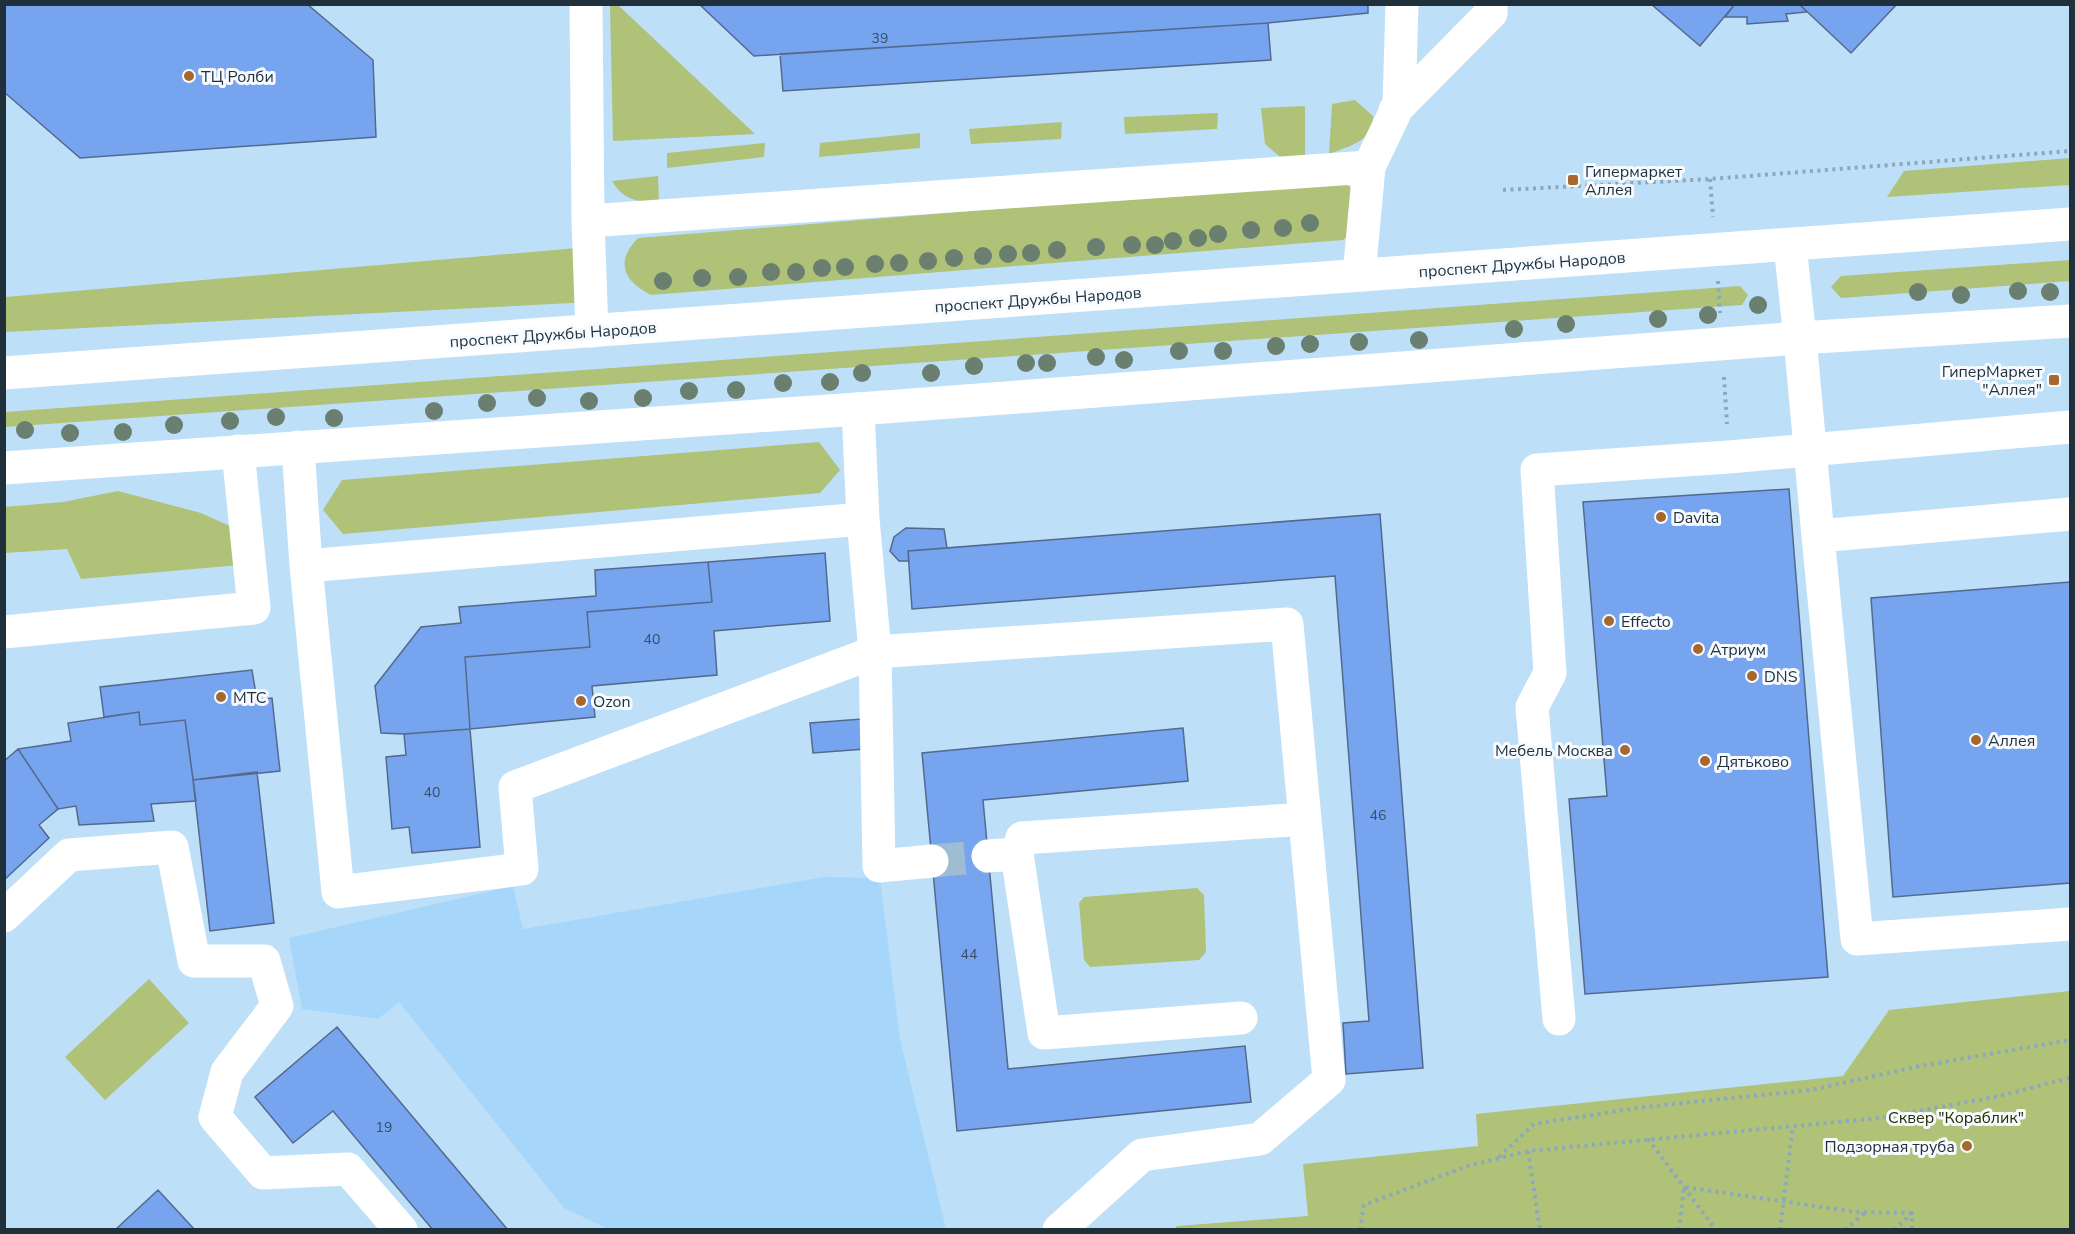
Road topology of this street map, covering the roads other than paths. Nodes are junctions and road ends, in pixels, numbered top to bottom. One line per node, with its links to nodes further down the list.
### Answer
1 (586, 4): 6 (main road)
2 (1402, 4): 4 (main road)
3 (1491, 4): 4 (main road)
4 (1395, 110): 5 (main road)
5 (1369, 166): 6 (main road); 9 (main road)
6 (588, 221): 11 (main road)
7 (2070, 224): 8 (main road, проспект Дружбы Народов)
8 (1790, 245): 9 (main road, проспект Дружбы Народов); 12 (main road)
9 (1359, 275): 11 (main road, проспект Дружбы Народов)
10 (2070, 321): 12 (main road)
11 (592, 331): 13 (main road, проспект Дружбы Народов)
12 (1800, 338): 14 (main road); 17 (main road)
13 (4, 373)
14 (858, 409): 16 (main road); 21 (main road)
15 (2070, 427): 17 (main road)
16 (298, 447): 18 (main road); 23 (main road)
17 (1810, 449): 22 (main road); 31 (main road)
18 (238, 451): 19 (main road); 24 (main road)
19 (4, 468)
20 (2070, 514): 22 (main road)
21 (863, 519): 23 (main road); 25 (main road)
22 (1818, 536): 29 (main road)
23 (306, 566): 25 (main road)
24 (4, 632)
25 (875, 652): 26 (main road); 27 (main road)
26 (1305, 819): 30 (main road); 33 (main road)
27 (932, 861)
28 (4, 916): 32 (main road)
29 (2070, 924)
30 (1241, 1018)
31 (1559, 1019)
32 (401, 1230)
33 (1059, 1230)

